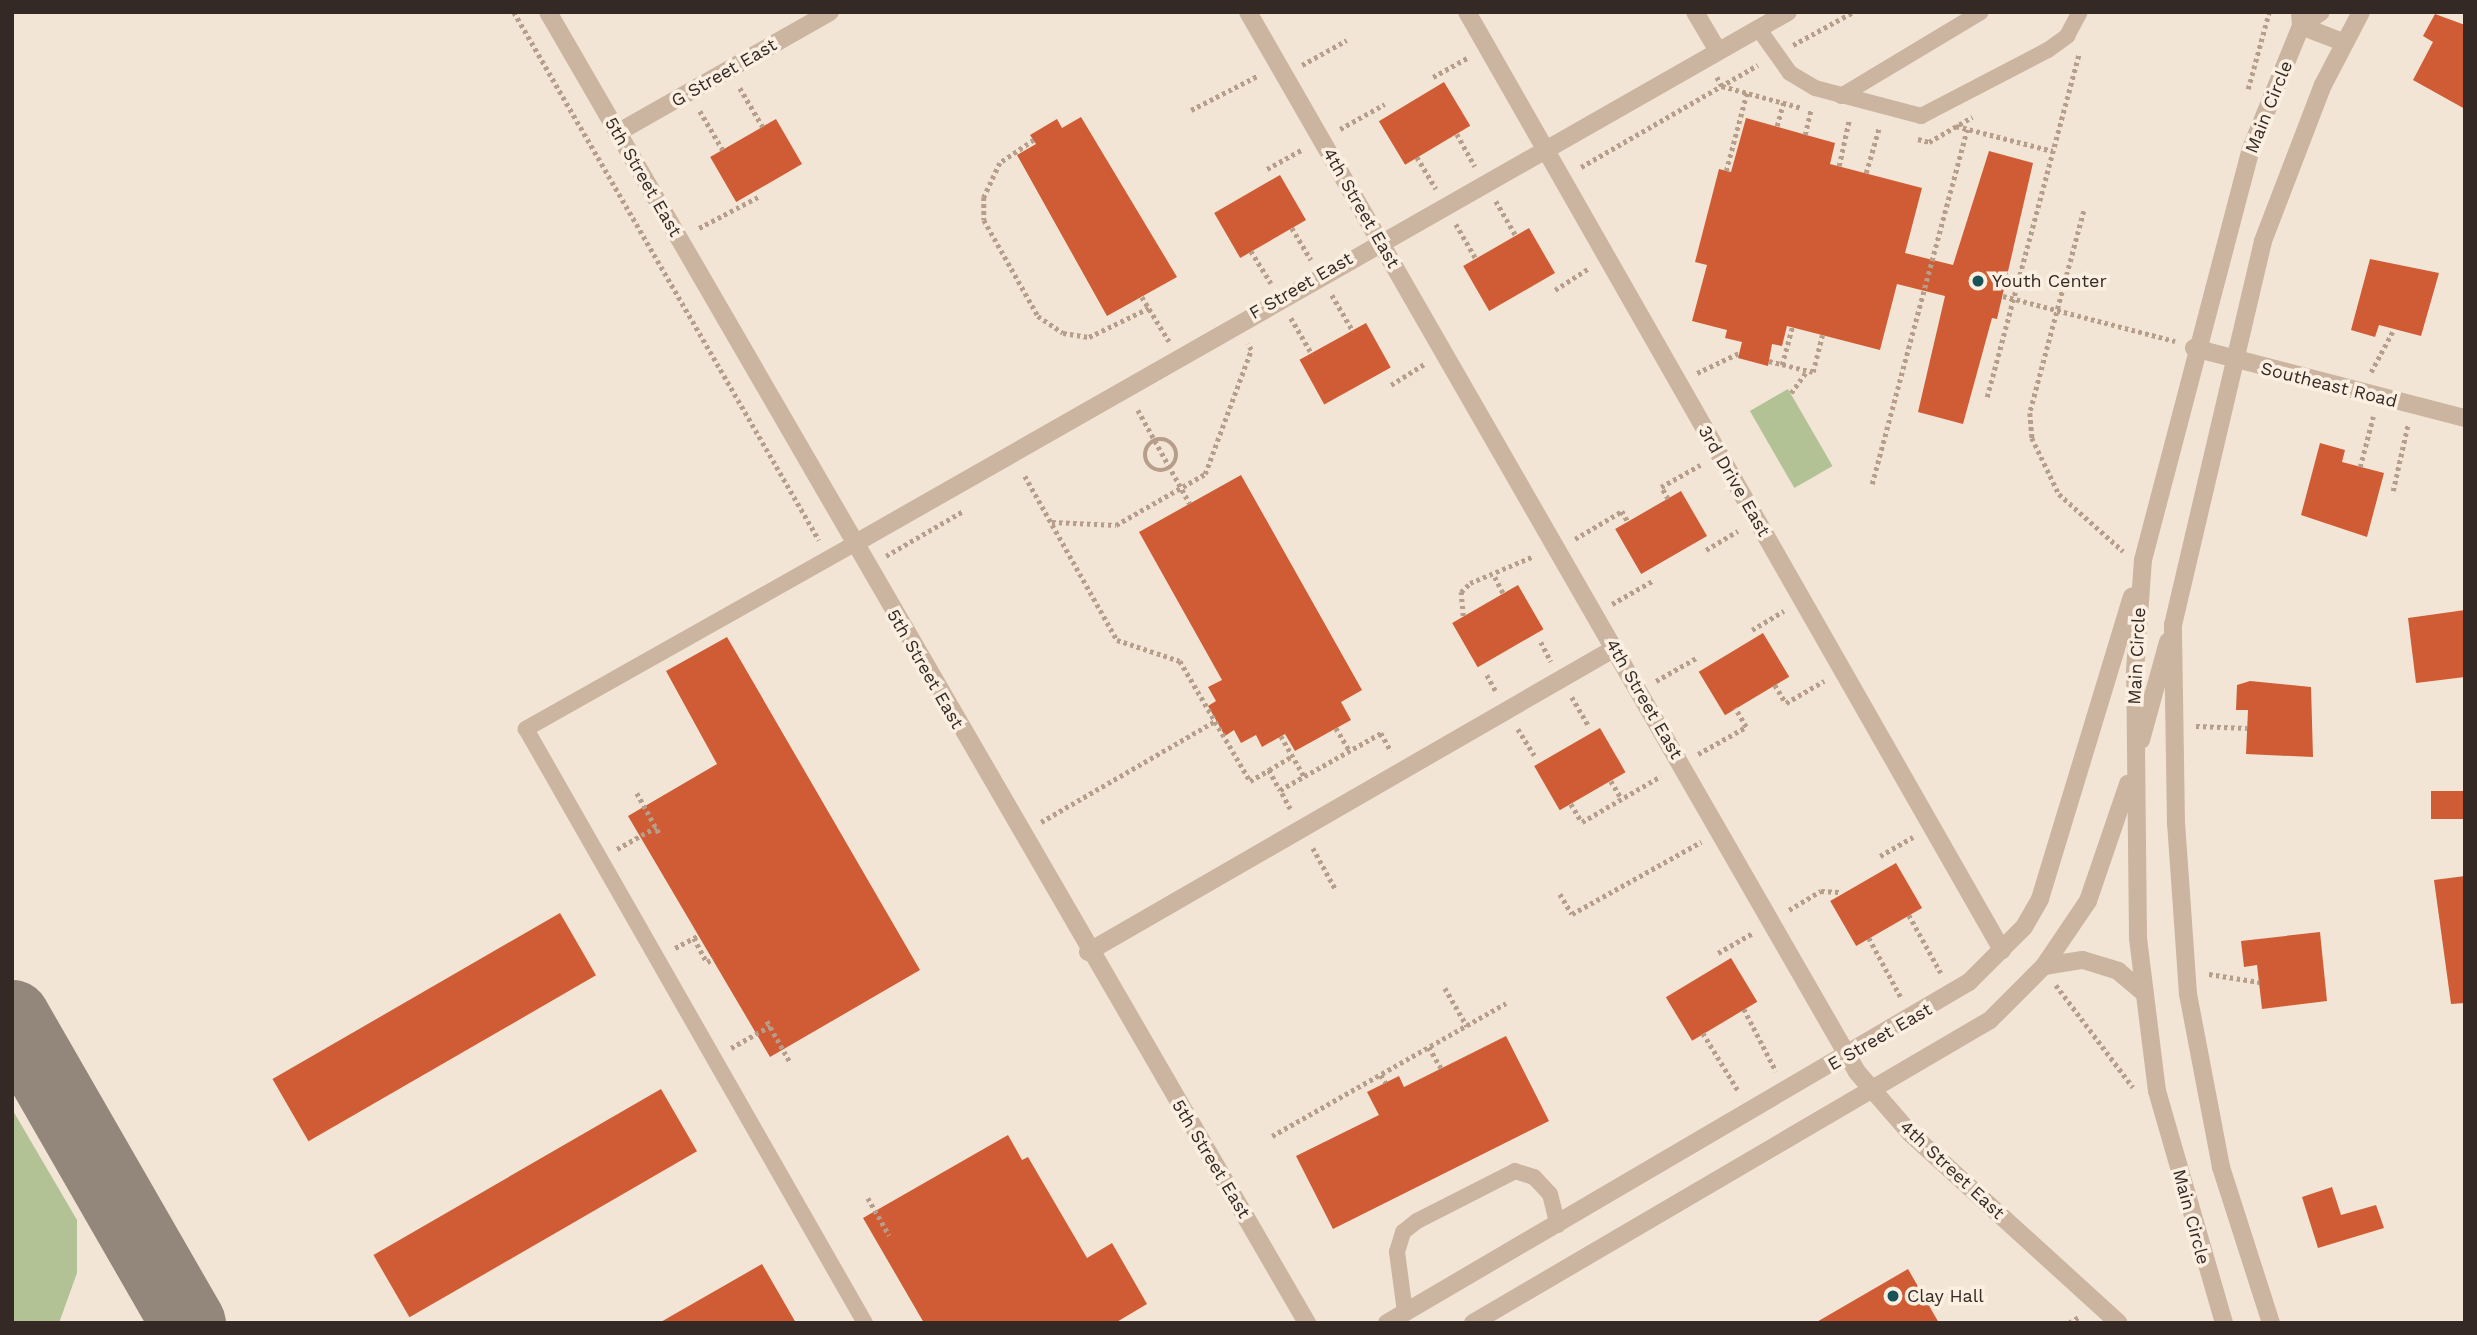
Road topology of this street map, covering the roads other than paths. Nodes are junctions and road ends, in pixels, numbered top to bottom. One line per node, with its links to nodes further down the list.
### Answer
1 (548, 12): 16 (street, 5th Street East)
2 (830, 12): 16 (street, G Street East)
3 (1248, 12): 18 (street, 4th Street East)
4 (1466, 12): 17 (street, 3rd Drive East)
5 (1695, 12): 14 (street)
6 (1788, 12): 12 (street, F Street East)
7 (1981, 12): 15 (lane)
8 (2080, 12): 15 (lane)
9 (2322, 12): 11 (street)
10 (2361, 12): 13 (street, Main Circle)
11 (2300, 19): 13 (street); 19 (street, Main Circle)
12 (1758, 29): 14 (street, F Street East); 15 (lane)
13 (2345, 43): 20 (street, Main Circle)
14 (1718, 51): 17 (street, F Street East)
15 (1841, 96)
16 (617, 133): 22 (street, 5th Street East)
17 (1545, 148): 18 (street, F Street East); 27 (street, 3rd Drive East)
18 (1380, 241): 22 (street, F Street East); 25 (street, 4th Street East)
19 (2187, 345): 20 (street, Southeast Road); 23 (street, Main Circle)
20 (2237, 362): 21 (street, Southeast Road); 24 (street, Main Circle)
21 (2465, 418)
22 (854, 544): 28 (street, 5th Street East); 35 (lane)
23 (2143, 560): 26 (street, Main Circle); 27 (street, E Street East)
24 (2174, 625): 26 (street); 41 (street, Main Circle)
25 (1615, 648): 28 (street); 31 (street, 4th Street East)
26 (2134, 762): 29 (street); 30 (street, Main Circle)
27 (2001, 950): 31 (street, E Street East)
28 (1088, 952): 36 (street, 5th Street East)
29 (2044, 966): 30 (street); 32 (street)
30 (2144, 993): 40 (street, Main Circle)
31 (1848, 1056): 32 (street, 4th Street East); 33 (street, E Street East)
32 (1872, 1091): 38 (street); 39 (street, 4th Street East)
33 (1558, 1224): 34 (street, E Street East); 34 (lane)
34 (1405, 1312): 37 (street, E Street East)
35 (865, 1323)
36 (1307, 1323)
37 (1387, 1323)
38 (1473, 1323)
39 (2119, 1323)
40 (2224, 1323)
41 (2271, 1323)

